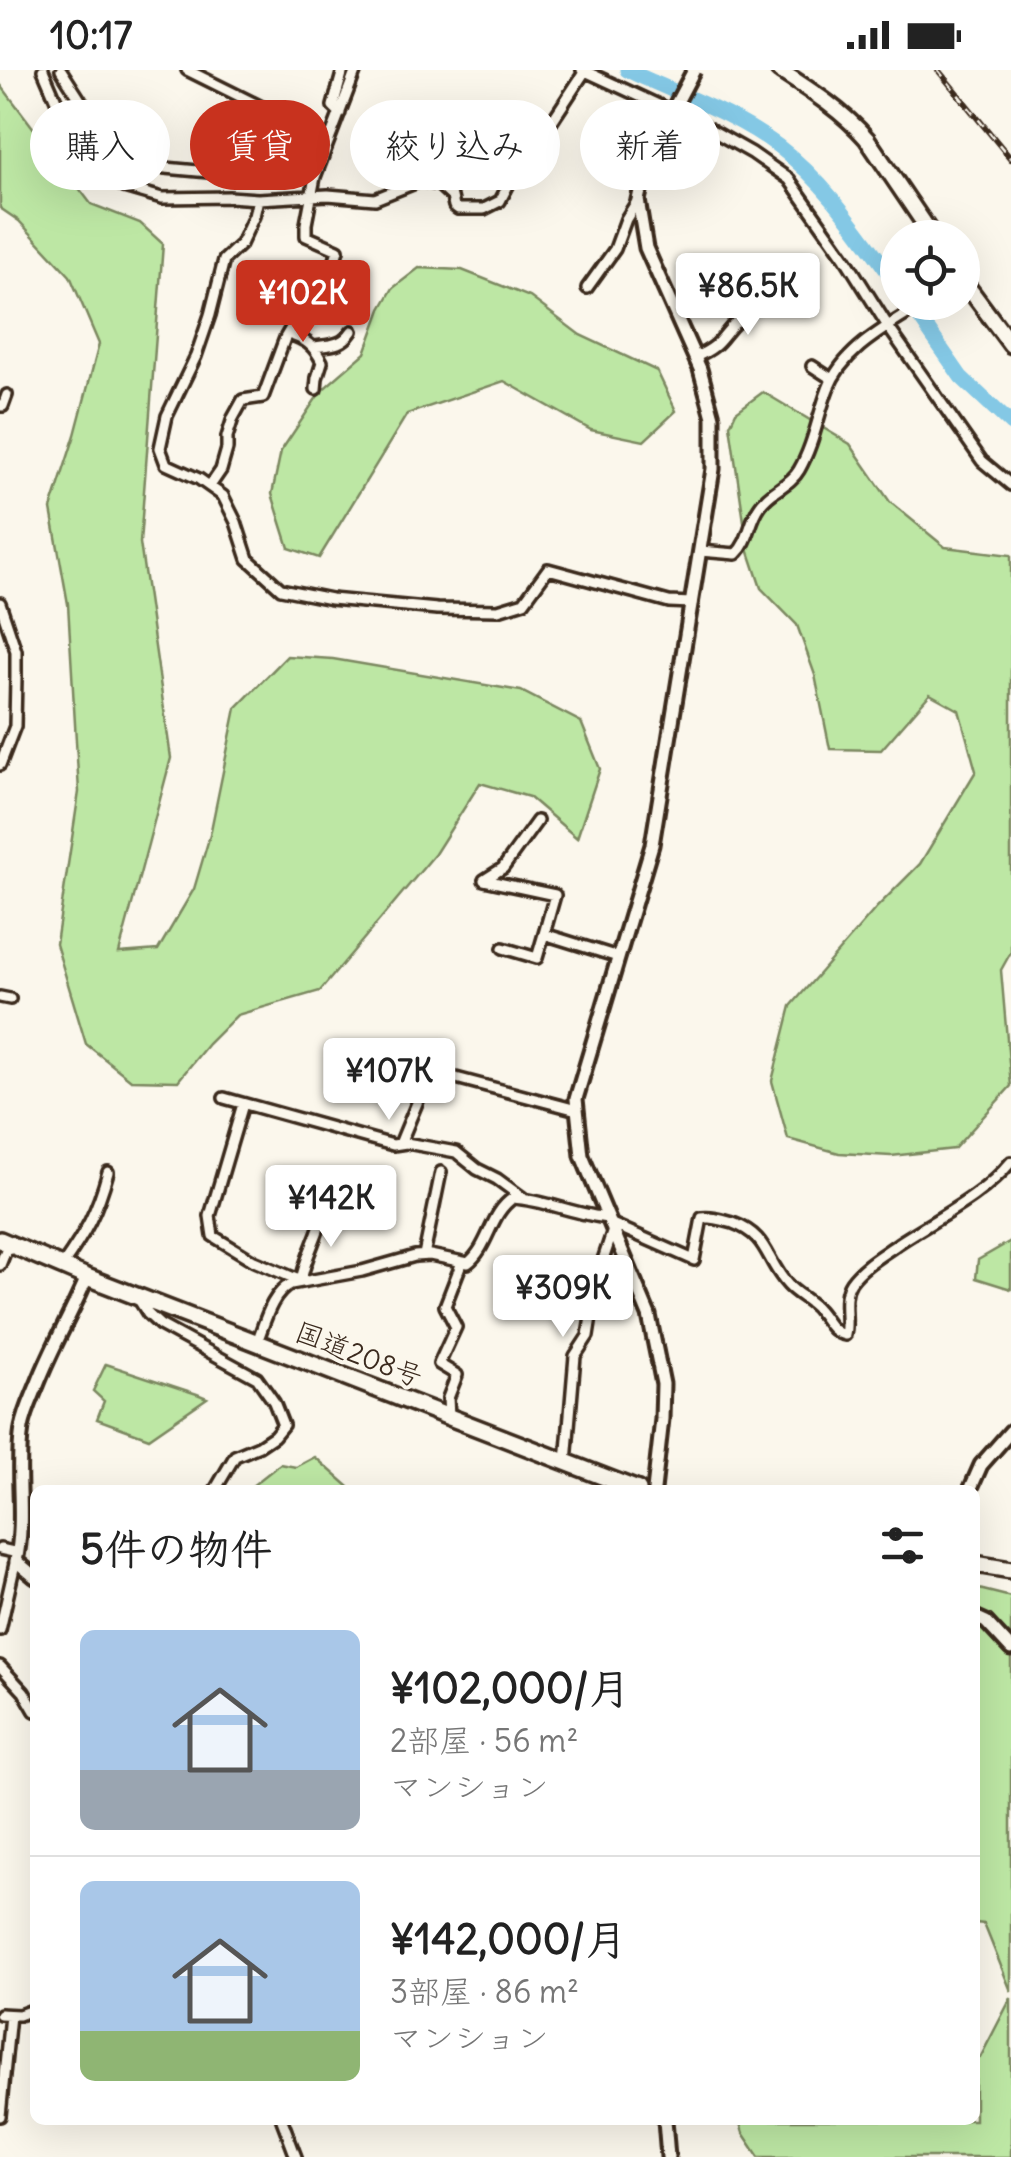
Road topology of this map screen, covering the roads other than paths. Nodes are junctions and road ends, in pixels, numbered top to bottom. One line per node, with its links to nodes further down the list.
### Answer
1 (43, 70): 15 (street)
2 (60, 70): 12 (street)
3 (188, 70): 9 (street)
4 (343, 70): 10 (street)
5 (356, 70): 10 (street)
6 (694, 70): 16 (street, bridge)
7 (778, 70): 17 (main road)
8 (584, 71): 14 (street); 22 (street)
9 (248, 100)
10 (340, 113): 11 (street)
11 (330, 136)
12 (190, 171)
13 (314, 190): 14 (street)
14 (313, 194): 15 (street); 24 (street)
15 (258, 199): 34 (street)
16 (638, 200): 19 (street); 27 (street)
17 (922, 220)
18 (786, 286): 27 (street)
19 (587, 288)
20 (980, 304): 25 (main road)
21 (900, 320): 22 (street)
22 (888, 328): 29 (street); 33 (street)
23 (352, 331): 26 (street)
24 (288, 334): 26 (street); 34 (street)
25 (1011, 346)
26 (314, 347): 30 (street)
27 (695, 356): 35 (street)
28 (812, 366): 29 (street)
29 (832, 379): 35 (street)
30 (316, 389)
31 (7, 395): 32 (street)
32 (0, 406)
33 (1011, 485)
34 (210, 486): 37 (street)
35 (700, 551): 37 (street)
36 (0, 602): 38 (street)
37 (692, 604): 42 (street)
38 (0, 766)
39 (537, 822): 40 (street)
40 (544, 934): 41 (street); 42 (street)
41 (503, 948)
42 (618, 958): 45 (street)
43 (224, 1098): 44 (street)
44 (243, 1104): 46 (street); 58 (street)
45 (577, 1110): 46 (street); 52 (street)
46 (400, 1144): 50 (street)
47 (1011, 1162): 52 (street)
48 (108, 1172): 56 (street)
49 (440, 1172): 54 (street)
50 (525, 1199): 52 (street); 55 (street)
51 (324, 1211): 58 (street)
52 (611, 1224): 63 (street); 66 (street)
53 (1, 1251): 56 (highway, 国道208号)
54 (424, 1255): 55 (street); 58 (street)
55 (462, 1262): 61 (street)
56 (62, 1266): 57 (highway, 国道208号)
57 (88, 1277): 59 (highway, 国道208号); 68 (street)
58 (301, 1281): 60 (street)
59 (136, 1296): 60 (highway, 国道208号); 64 (street)
60 (257, 1342): 61 (highway, 国道208号)
61 (449, 1416): 63 (highway, 国道208号)
62 (1011, 1431): 67 (street)
63 (566, 1462): 65 (highway, 国道208号)
64 (218, 1485)
65 (625, 1485)
66 (655, 1485)
67 (972, 1485)
68 (19, 1536): 69 (street); 71 (street)
69 (30, 1537)
70 (0, 1552): 71 (street)
71 (17, 1556): 74 (street); 76 (street)
72 (980, 1565): 73 (highway)
73 (1011, 1570)
74 (30, 1572)
75 (980, 1619): 77 (street)
76 (0, 1630)
77 (1011, 1649)
78 (0, 1666): 79 (street)
79 (30, 1702)
80 (30, 2011): 81 (street)
81 (5, 2014): 82 (street)
82 (2, 2092): 83 (street)
83 (0, 2116)
84 (284, 2125): 86 (street)
85 (665, 2125): 87 (street)
86 (296, 2157)
87 (668, 2157)

